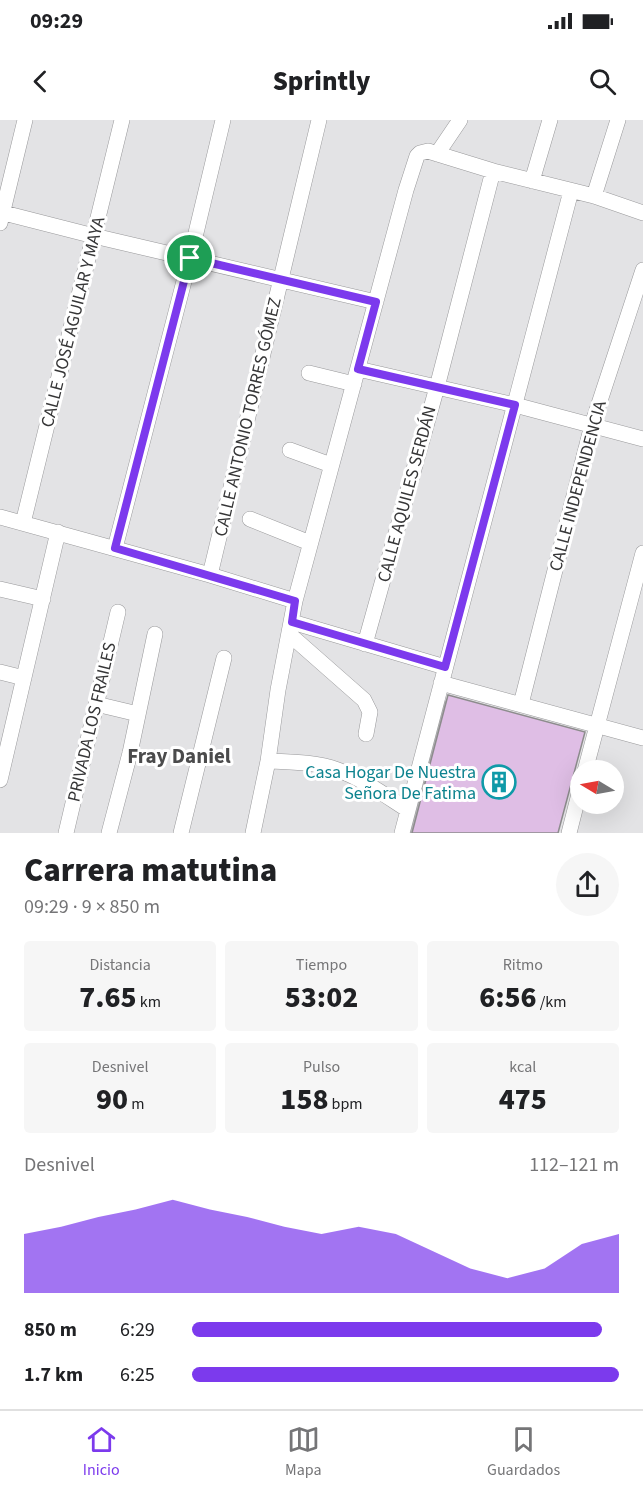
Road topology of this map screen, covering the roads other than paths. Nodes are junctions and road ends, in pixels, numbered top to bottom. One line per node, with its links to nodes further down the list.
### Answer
1 (25, 120): 14 (street)
2 (122, 120): 15 (street, CALLE JOSÉ AGUILAR Y MAYA)
3 (223, 120): 16 (street)
4 (319, 120): 18 (street, CALLE ANTONIO TORRES GÓMEZ)
5 (460, 120): 8 (street)
6 (550, 120): 10 (street)
7 (618, 120): 12 (street)
8 (437, 154): 9 (street); 19 (street)
9 (493, 171): 10 (street); 23 (street, CALLE AQUILES SERDÁN)
10 (531, 181): 11 (street)
11 (571, 191): 12 (street); 24 (street)
12 (594, 196): 13 (street)
13 (643, 213)
14 (1, 216): 15 (street)
15 (94, 236): 16 (street); 31 (street, CALLE JOSÉ AGUILAR Y MAYA)
16 (190, 258): 18 (street); 34 (street)
17 (643, 270): 25 (street, CALLE INDEPENDENCIA)
18 (281, 280): 19 (street); 36 (street, CALLE ANTONIO TORRES GÓMEZ)
19 (376, 302): 20 (street)
20 (358, 369): 22 (street); 23 (street)
21 (309, 373): 22 (street)
22 (354, 384): 28 (street)
23 (436, 387): 24 (street); 43 (street, CALLE AQUILES SERDÁN)
24 (515, 405): 25 (street); 45 (street)
25 (592, 425): 26 (street); 50 (street, CALLE INDEPENDENCIA)
26 (643, 439)
27 (290, 450): 28 (street)
28 (331, 465): 33 (street)
29 (0, 517): 31 (street)
30 (250, 519): 33 (street)
31 (24, 523): 32 (street)
32 (58, 532): 34 (street); 38 (street)
33 (310, 543): 39 (street)
34 (115, 548): 36 (street)
35 (643, 553): 52 (street)
36 (210, 575): 39 (street)
37 (0, 589): 38 (street)
38 (43, 599): 47 (street)
39 (295, 601): 41 (street)
40 (118, 612): 49 (street, PRIVADA LOS FRAILES)
41 (290, 628): 43 (street); 53 (street); 57 (street)
42 (156, 634): 51 (street)
43 (366, 644): 45 (street)
44 (224, 658): 63 (street)
45 (445, 667): 48 (street)
46 (0, 672): 47 (street)
47 (24, 678): 55 (street)
48 (441, 683): 50 (street); 59 (street)
49 (96, 704): 51 (street); 61 (street, PRIVADA LOS FRAILES)
50 (521, 704): 52 (street)
51 (138, 714): 62 (street)
52 (597, 725): 54 (street); 56 (street)
53 (366, 734)
54 (643, 738)
55 (3, 755): 58 (street)
56 (588, 760)
57 (268, 761): 59 (street); 64 (street)
58 (0, 780)
59 (408, 810): 65 (street)
60 (574, 814): 66 (street)
61 (66, 833)
62 (109, 833)
63 (181, 833)
64 (253, 833)
65 (402, 833)
66 (569, 833)

